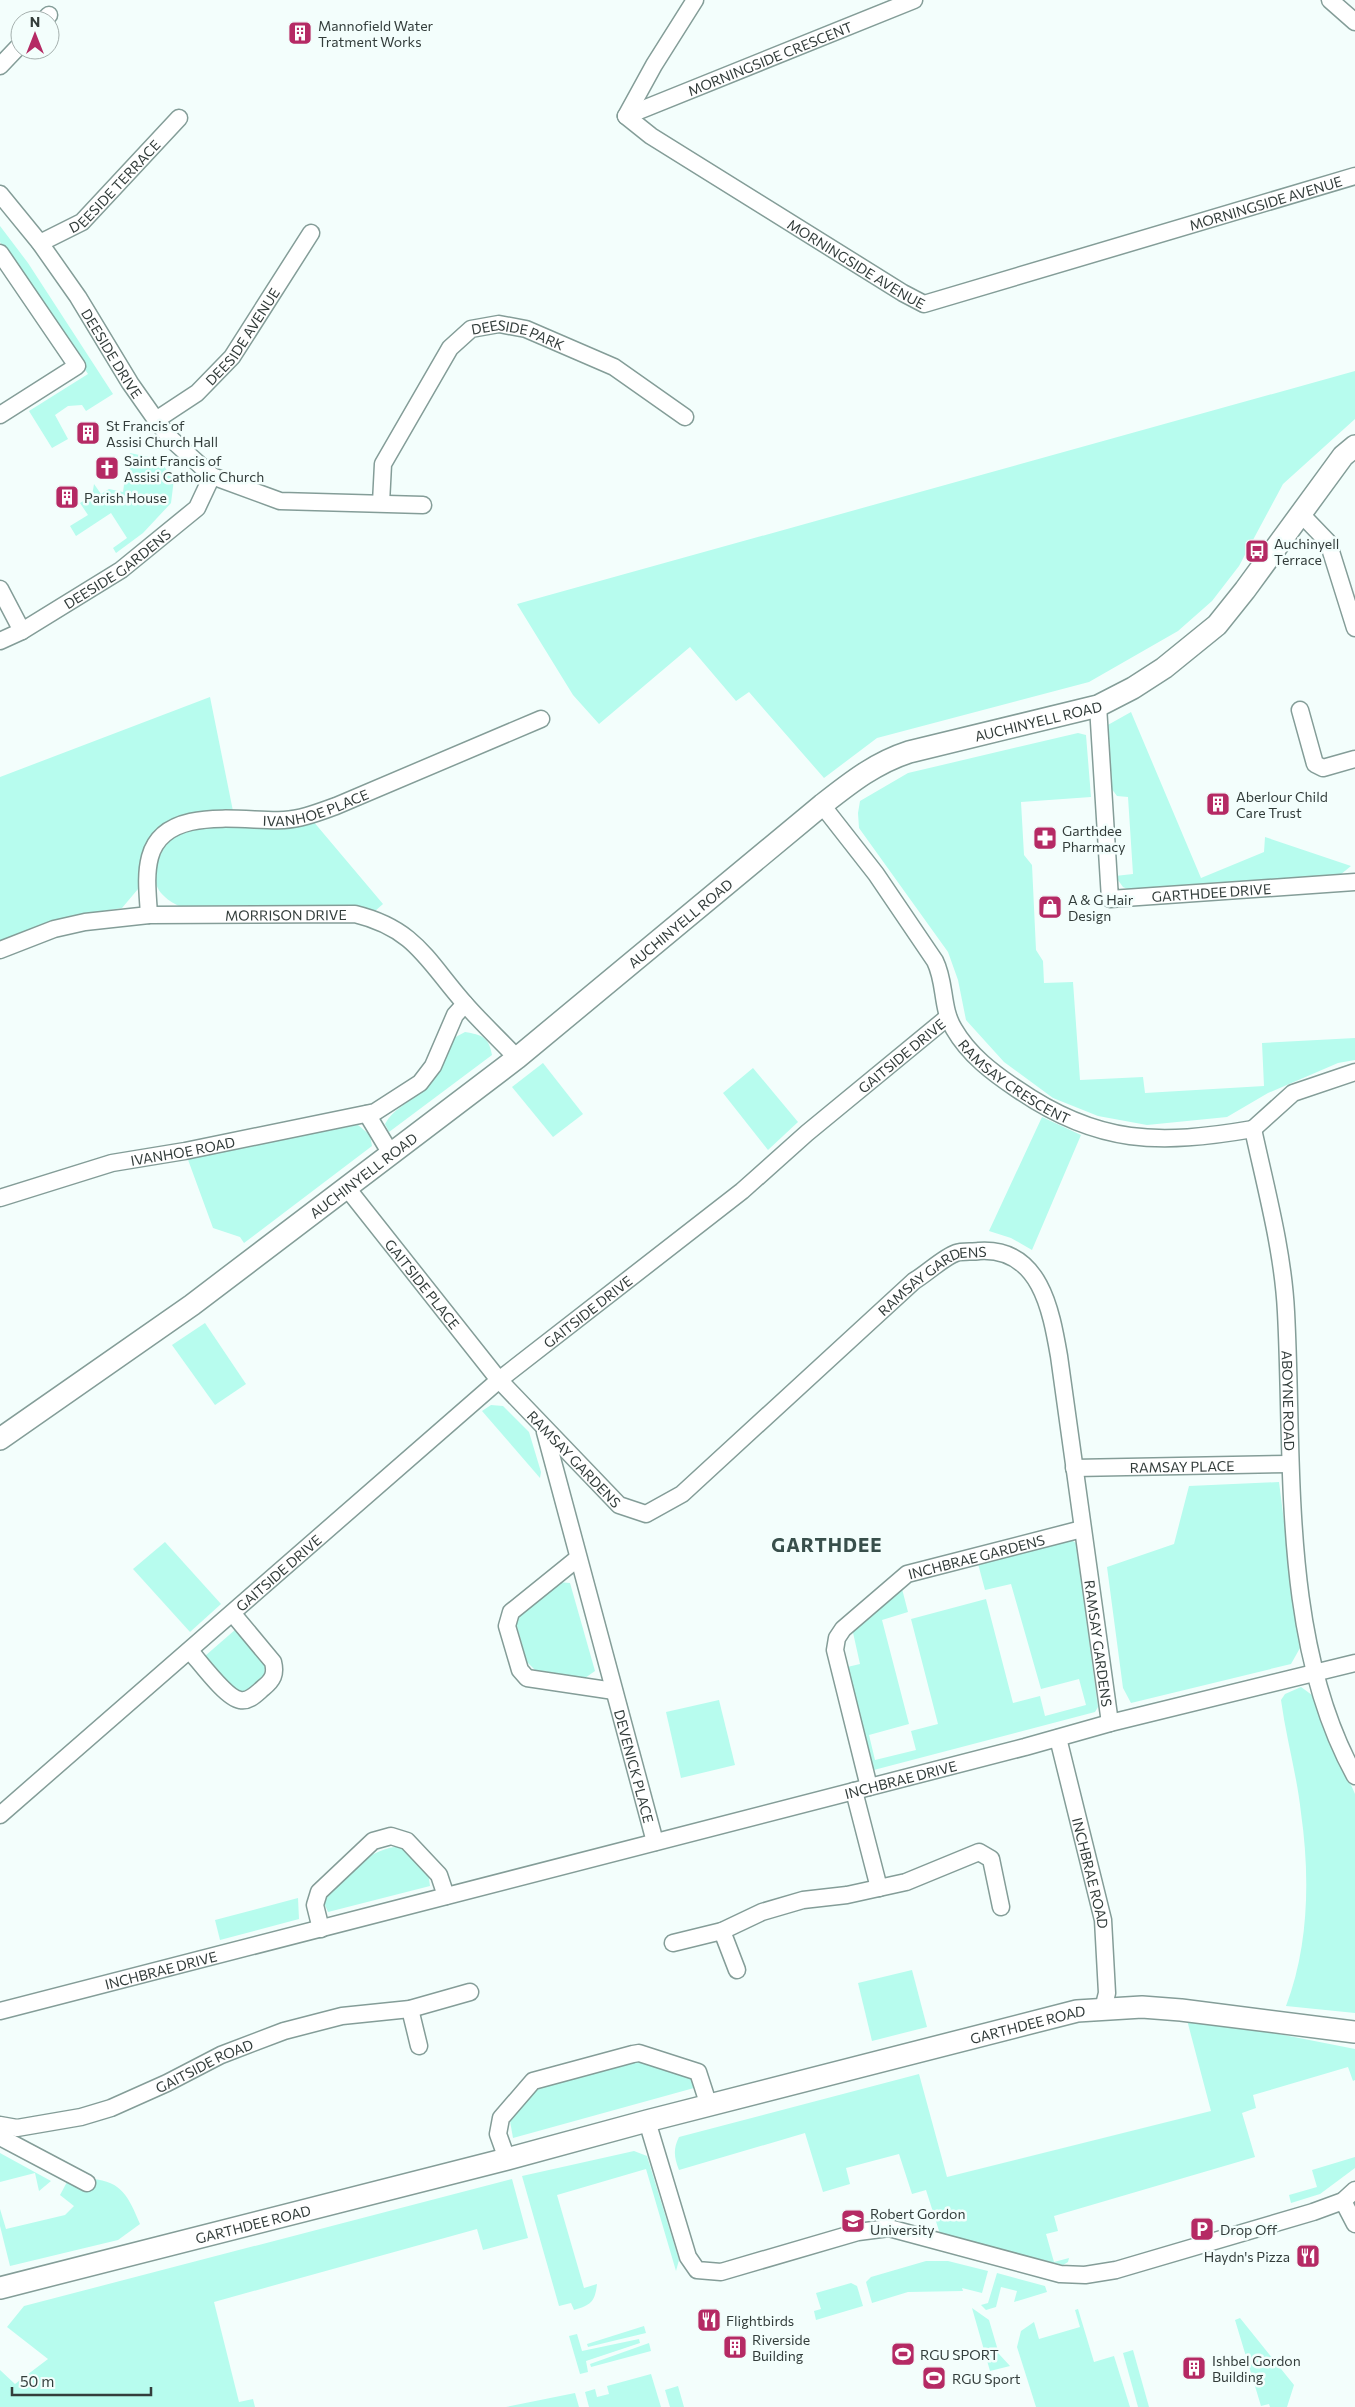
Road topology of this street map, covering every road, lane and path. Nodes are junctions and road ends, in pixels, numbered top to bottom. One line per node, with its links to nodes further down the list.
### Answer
1 (695, 0): 7 (street)
2 (914, 0): 7 (street, MORNINGSIDE CRESCENT)
3 (1330, 0): 4 (street)
4 (1355, 22)
5 (10, 56): 6 (street)
6 (0, 66)
7 (626, 116): 9 (street, MORNINGSIDE AVENUE)
8 (179, 118): 12 (street, DEESIDE TERRACE)
9 (1355, 176)
10 (0, 194): 12 (street, DEESIDE DRIVE)
11 (311, 233): 16 (street, DEESIDE AVENUE)
12 (40, 243): 16 (street, DEESIDE DRIVE)
13 (0, 253): 14 (street)
14 (0, 415)
15 (685, 417): 19 (street, DEESIDE PARK)
16 (156, 420): 18 (street, DEESIDE DRIVE)
17 (1355, 446): 21 (street, AUCHINYELL ROAD)
18 (212, 476): 19 (street, DEESIDE DRIVE); 24 (street, DEESIDE GARDENS)
19 (380, 503): 20 (street, DEESIDE DRIVE)
20 (422, 505)
21 (1300, 513): 23 (street); 26 (street, AUCHINYELL ROAD)
22 (0, 589): 24 (street)
23 (1355, 628)
24 (22, 631): 25 (street, DEESIDE GARDENS)
25 (0, 641)
26 (1098, 706): 30 (street, AUCHINYELL ROAD); 31 (street, GARTHDEE DRIVE)
27 (1300, 710): 29 (street)
28 (541, 719): 32 (street, IVANHOE PLACE)
29 (1355, 759)
30 (822, 805): 35 (street, RAMSAY CRESCENT); 36 (street, AUCHINYELL ROAD)
31 (1355, 882)
32 (149, 915): 33 (street, MORRISON DRIVE); 34 (street, MORRISON DRIVE)
33 (0, 950)
34 (465, 1004): 36 (street, MORRISON DRIVE); 38 (street, IVANHOE ROAD)
35 (948, 1016): 39 (street, RAMSAY CRESCENT); 43 (street, GAITSIDE DRIVE)
36 (517, 1058): 40 (street, AUCHINYELL ROAD)
37 (1355, 1072): 39 (street)
38 (367, 1114): 40 (street); 42 (street, IVANHOE ROAD)
39 (1253, 1129): 46 (street, ABOYNE ROAD)
40 (391, 1154): 41 (street, AUCHINYELL ROAD)
41 (347, 1188): 43 (street, GAITSIDE PLACE); 45 (street, AUCHINYELL ROAD)
42 (0, 1198)
43 (498, 1380): 44 (street, RAMSAY GARDENS); 50 (street, GAITSIDE DRIVE)
44 (544, 1430): 47 (street, RAMSAY GARDENS); 49 (street, DEVENICK PLACE)
45 (0, 1439)
46 (1290, 1464): 47 (street, RAMSAY PLACE); 53 (street, ABOYNE ROAD)
47 (1074, 1468): 48 (street, RAMSAY GARDENS)
48 (1082, 1529): 55 (street, RAMSAY GARDENS); 58 (street, INCHBRAE GARDENS)
49 (578, 1558): 54 (street, DEVENICK PLACE); 54 (street, DEVENICK PLACE)
50 (233, 1614): 51 (street, GAITSIDE DRIVE); 51 (street, GAITSIDE DRIVE)
51 (190, 1651): 59 (street, GAITSIDE DRIVE)
52 (1355, 1662): 53 (street, INCHBRAE DRIVE)
53 (1315, 1673): 55 (street, INCHBRAE DRIVE); 57 (street, ABOYNE ROAD)
54 (614, 1691): 60 (street, DEVENICK PLACE)
55 (1110, 1723): 56 (street, INCHBRAE DRIVE)
56 (1058, 1738): 58 (street, INCHBRAE DRIVE); 70 (street, INCHBRAE ROAD)
57 (1355, 1776)
58 (861, 1789): 60 (street, INCHBRAE DRIVE); 61 (street, INCHBRAE GARDENS)
59 (0, 1815)
60 (655, 1842): 62 (street, INCHBRAE DRIVE)
61 (879, 1888): 63 (street); 65 (street)
62 (446, 1896): 64 (street, INCHBRAE DRIVE); 64 (street)
63 (1001, 1907)
64 (321, 1929): 71 (street, INCHBRAE DRIVE)
65 (722, 1930): 66 (street); 67 (street)
66 (673, 1942)
67 (737, 1970)
68 (470, 1992): 69 (street, GAITSIDE ROAD)
69 (410, 2009): 73 (street); 76 (street, GAITSIDE ROAD)
70 (1103, 2009): 72 (street, GARTHDEE ROAD); 74 (street, GARTHDEE ROAD)
71 (0, 2011)
72 (1355, 2032)
73 (419, 2046)
74 (708, 2106): 75 (street, GARTHDEE ROAD); 78 (street)
75 (648, 2121): 78 (street, GARTHDEE ROAD); 80 (street)
76 (0, 2125)
77 (0, 2137): 79 (street)
78 (507, 2159): 82 (street, GARTHDEE ROAD)
79 (87, 2183)
80 (1349, 2196): 81 (street)
81 (1355, 2224)
82 (0, 2288)

